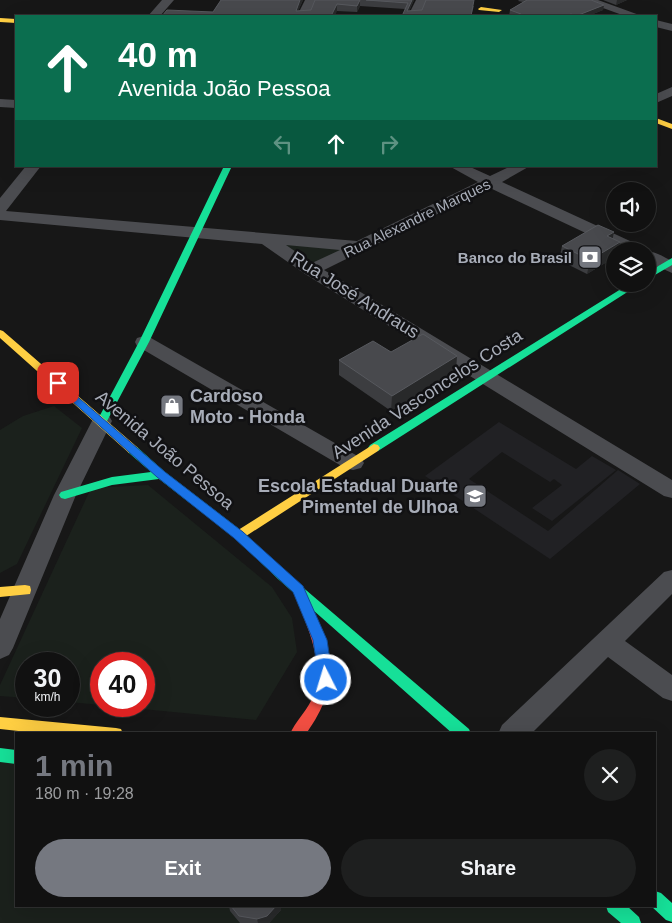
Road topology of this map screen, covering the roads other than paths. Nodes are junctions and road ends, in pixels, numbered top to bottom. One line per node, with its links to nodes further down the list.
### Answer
1 (168, 0): 9 (street)
2 (311, 0): 10 (street)
3 (422, 0): 11 (street)
4 (587, 0): 8 (street)
5 (630, 3): 8 (street)
6 (481, 8): 7 (street)
7 (499, 9)
8 (616, 10): 12 (street); 13 (street)
9 (155, 15)
10 (304, 15)
11 (414, 15)
12 (603, 15)
13 (633, 15)
14 (0, 20): 15 (street)
15 (15, 21)
16 (657, 23): 17 (street)
17 (672, 28)
18 (672, 91): 19 (street)
19 (657, 98)
20 (0, 103): 21 (street)
21 (15, 104)
22 (657, 120): 23 (street)
23 (672, 127)
24 (33, 167): 29 (street)
25 (228, 167): 31 (street)
26 (458, 167): 28 (street)
27 (521, 167): 28 (street, Rua Alexandre Marques)
28 (492, 182): 33 (street); 34 (street, Rua Alexandre Marques)
29 (0, 208)
30 (0, 215): 31 (street)
31 (195, 234): 32 (street); 41 (street)
32 (266, 239): 34 (street); 37 (street, Rua José Andraus)
33 (618, 242)
34 (358, 246): 37 (street, Rua Alexandre Marques)
35 (656, 259): 36 (street)
36 (670, 264): 38 (street)
37 (311, 270): 42 (street, Rua José Andraus)
38 (656, 272)
39 (622, 292): 42 (street, Avenida Vasconcelos Costa)
40 (0, 333): 43 (street, Avenida João Pessoa)
41 (144, 342): 43 (street); 44 (street)
42 (486, 376): 44 (street, Avenida Vasconcelos Costa); 46 (street, Rua José Andraus)
43 (102, 420): 45 (street, Avenida João Pessoa); 47 (street)
44 (353, 463): 48 (street, Avenida Vasconcelos Costa)
45 (161, 475): 47 (street); 48 (street, Avenida João Pessoa)
46 (672, 490)
47 (65, 495): 51 (street)
48 (238, 535): 50 (street, Avenida João Pessoa)
49 (672, 579): 53 (street)
50 (298, 589): 58 (street); 59 (street, Avenida João Pessoa)
51 (25, 590): 52 (street); 54 (street)
52 (0, 592)
53 (607, 642): 55 (street); 60 (street)
54 (0, 648)
55 (672, 690)
56 (5, 723): 57 (street)
57 (96, 732)
58 (299, 732)
59 (462, 732)
60 (514, 732)
61 (0, 755): 62 (street)
62 (15, 757)
63 (656, 900): 65 (street)
64 (615, 907): 66 (street)
65 (672, 914)
66 (633, 923)

